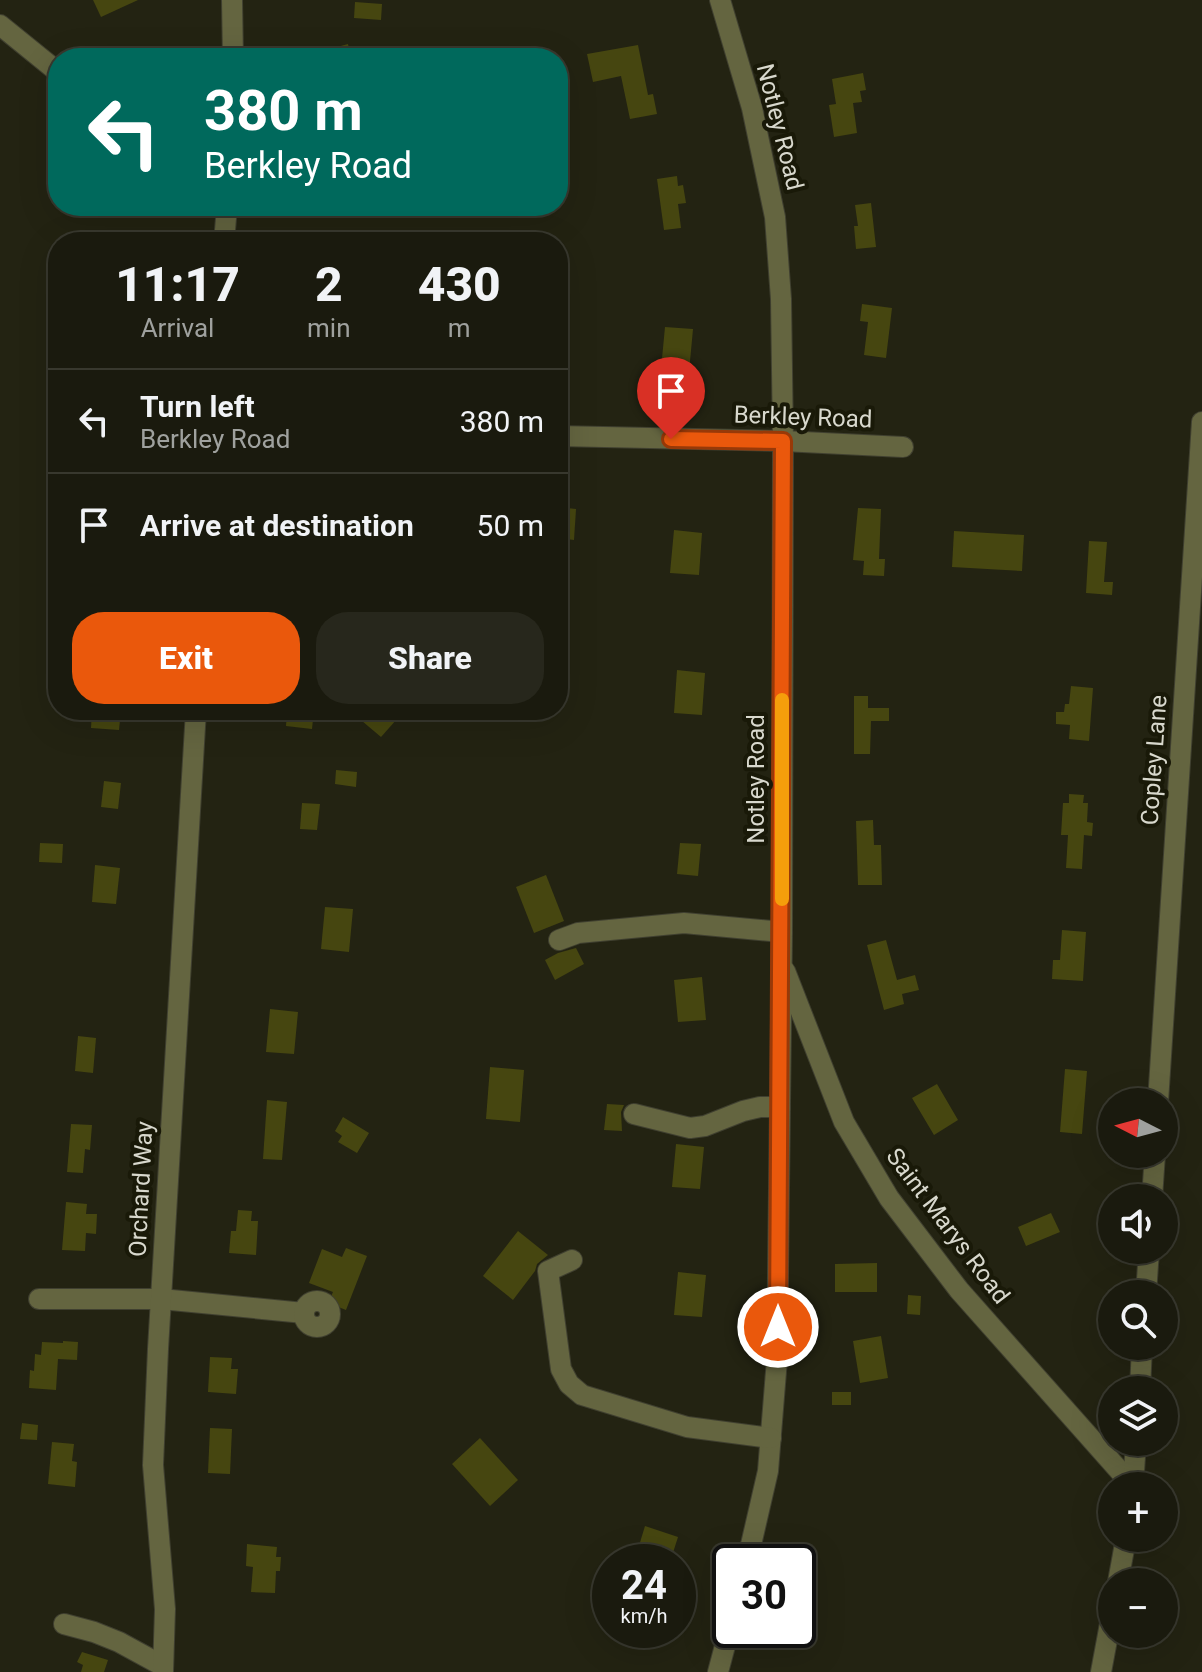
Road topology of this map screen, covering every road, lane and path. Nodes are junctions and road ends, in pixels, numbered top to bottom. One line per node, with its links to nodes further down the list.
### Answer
1 (232, 0): 4 (street)
2 (720, 0): 8 (street, Notley Road)
3 (0, 25): 5 (street)
4 (233, 48)
5 (48, 66)
6 (1202, 422): 14 (street, Copley Lane)
7 (568, 436): 8 (street, Berkley Road)
8 (783, 441): 9 (street, Berkley Road); 11 (street, Notley Road)
9 (903, 447)
10 (195, 720): 19 (street, Orchard Way)
11 (782, 932): 12 (street); 13 (street, Notley Road)
12 (559, 940)
13 (781, 960): 15 (street, Notley Road); 22 (street, Saint Marys Road)
14 (1159, 1088)
15 (780, 1107): 16 (street); 21 (street, Notley Road)
16 (634, 1114)
17 (572, 1260): 21 (street)
18 (39, 1299): 19 (street)
19 (161, 1299): 20 (street); 27 (street, Orchard Way)
20 (304, 1313)
21 (771, 1438): 23 (street, Notley Road)
22 (1121, 1472)
23 (751, 1544)
24 (64, 1624): 27 (street)
25 (724, 1648): 28 (street)
26 (1105, 1648): 29 (street)
27 (163, 1669)
28 (718, 1672)
29 (1101, 1672)

